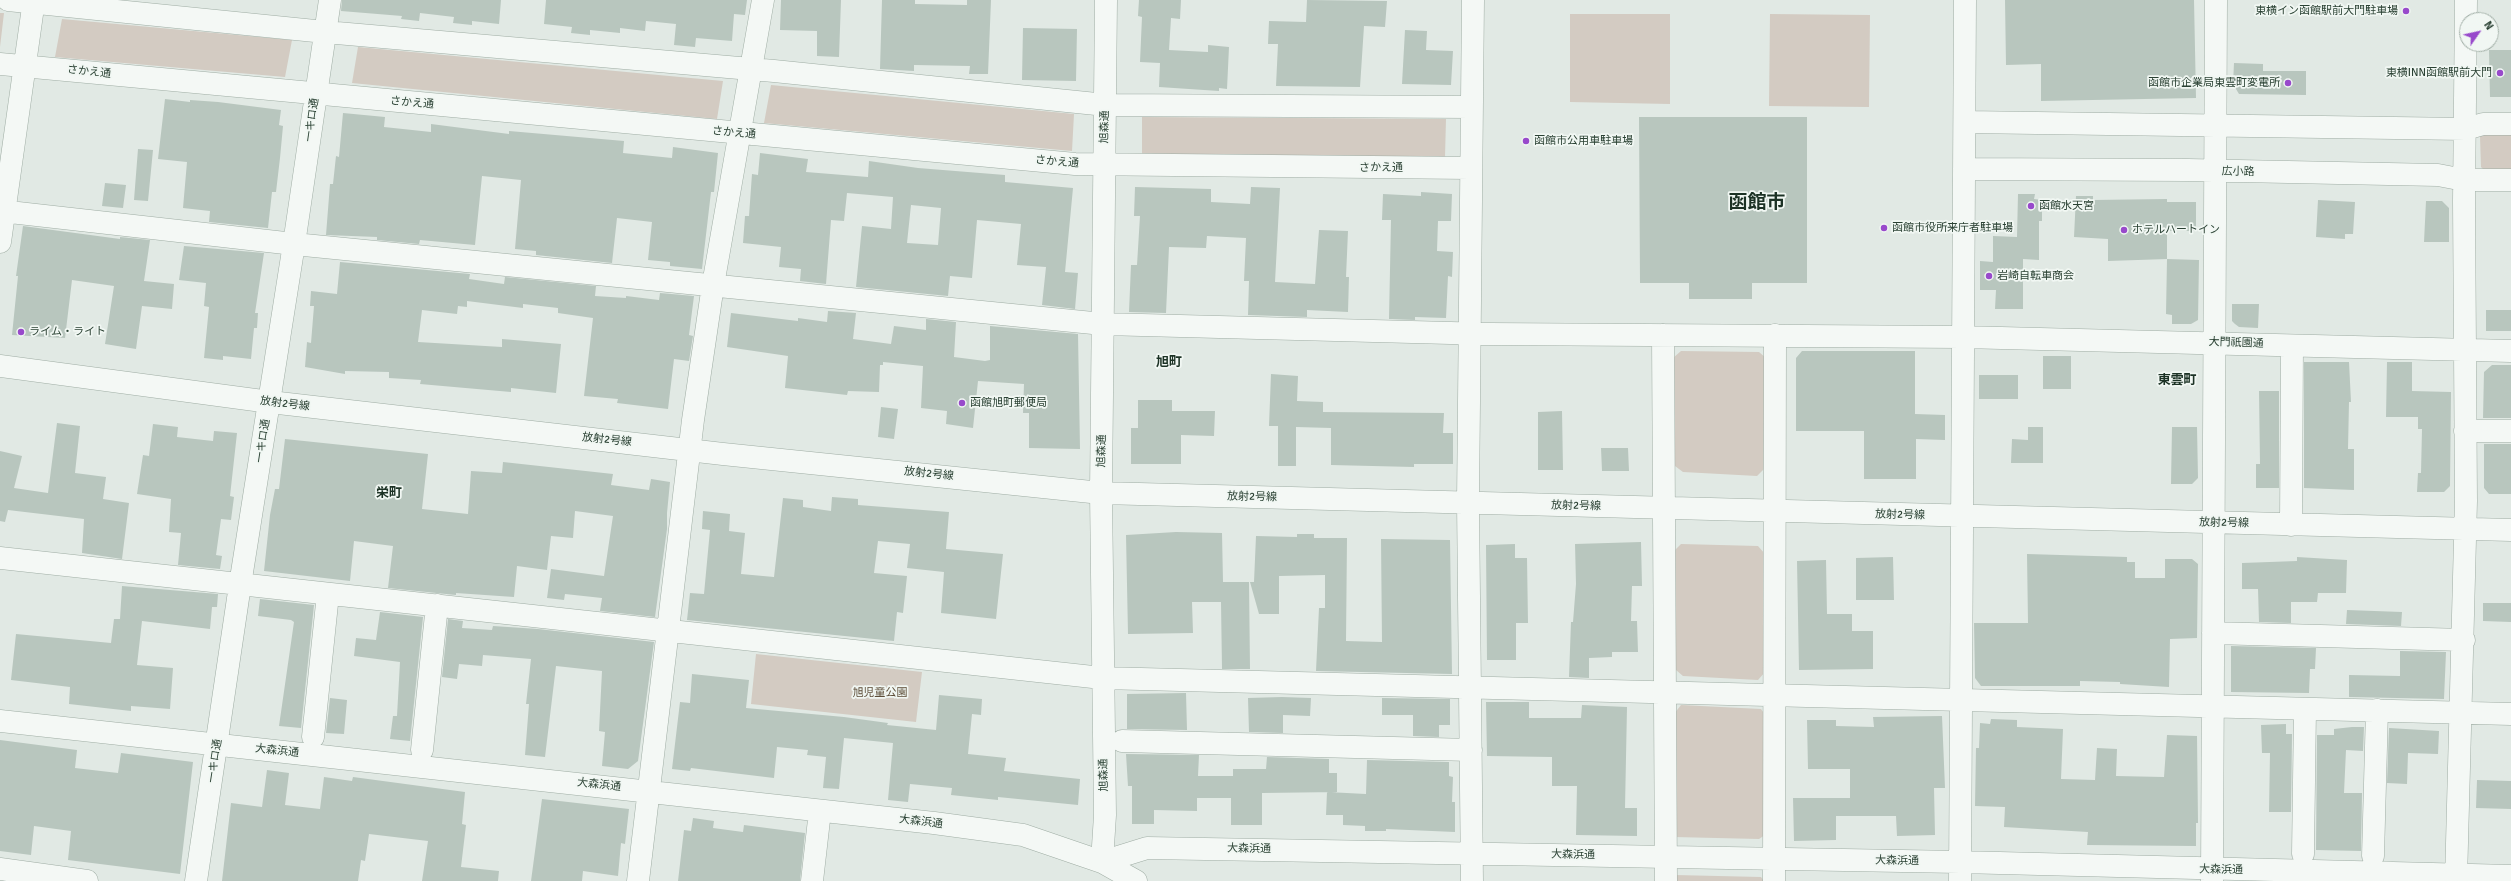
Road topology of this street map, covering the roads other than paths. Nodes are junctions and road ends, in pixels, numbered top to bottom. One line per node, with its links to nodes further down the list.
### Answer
1 (8, 0): 9 (street)
2 (330, 0): 10 (street, 一キロ通)
3 (763, 0): 13 (street)
4 (1106, 0): 15 (street, 旭森通)
5 (1473, 0): 16 (street)
6 (1965, 0): 17 (street)
7 (2216, 0): 19 (street)
8 (2466, 0): 20 (street)
9 (34, 1): 10 (street); 12 (street)
10 (325, 32): 13 (street); 14 (street, 一キロ通)
11 (0, 64): 12 (street, さかえ通)
12 (25, 66): 14 (street, さかえ通); 28 (street)
13 (750, 69): 15 (street); 21 (street)
14 (316, 94): 21 (street, さかえ通); 30 (street, 一キロ通)
15 (1106, 105): 16 (street); 22 (street, 旭森通)
16 (1471, 107): 23 (street)
17 (1965, 122): 19 (street); 24 (street)
18 (2511, 124): 20 (street)
19 (2216, 126): 20 (street); 25 (street)
20 (2466, 129): 26 (street)
21 (738, 133): 22 (street, さかえ通); 31 (street)
22 (1104, 166): 23 (street, さかえ通); 32 (street, 旭森通)
23 (1470, 168): 33 (street)
24 (1964, 169): 25 (street, 広小路); 36 (street)
25 (2216, 172): 26 (street, 広小路); 37 (street)
26 (2464, 180): 27 (street, 広小路); 39 (street)
27 (2511, 180)
28 (2, 211): 29 (street); 30 (street, 大門祇園通)
29 (0, 242)
30 (294, 244): 31 (street, 大門祇園通); 42 (street, 一キロ通)
31 (713, 285): 32 (street, 大門祇園通); 45 (street)
32 (1103, 324): 33 (street, 大門祇園通); 46 (street, 旭森通)
33 (1471, 333): 34 (street, 大門祇園通); 47 (street)
34 (1664, 335): 35 (street, 大門祇園通); 48 (street)
35 (1775, 335): 36 (street, 大門祇園通); 49 (street)
36 (1962, 337): 37 (street, 大門祇園通); 50 (street)
37 (2214, 342): 38 (street, 大門祇園通); 51 (street)
38 (2292, 346): 39 (street, 大門祇園通); 52 (street)
39 (2464, 350): 40 (street, 大門祇園通); 43 (street)
40 (2511, 351)
41 (0, 366): 42 (street, 放射2号線)
42 (270, 402): 45 (street, 放射2号線); 56 (street, 一キロ通)
43 (2465, 431): 44 (street); 53 (street)
44 (2511, 431)
45 (690, 449): 46 (street, 放射2号線); 59 (street)
46 (1101, 493): 47 (street, 放射2号線); 62 (street, 旭森通)
47 (1468, 502): 48 (street, 放射2号線); 63 (street)
48 (1666, 508): 49 (street, 放射2号線); 64 (street)
49 (1775, 512): 50 (street, 放射2号線); 65 (street)
50 (1962, 516): 51 (street, 放射2号線); 66 (street)
51 (2214, 523): 52 (street, 放射2号線); 60 (street)
52 (2291, 525): 53 (street, 放射2号線)
53 (2465, 529): 54 (street, 放射2号線); 61 (street)
54 (2511, 530)
55 (0, 558): 56 (street)
56 (240, 585): 57 (street); 75 (street, 一キロ通)
57 (328, 594): 58 (street); 73 (street)
58 (437, 605): 59 (street); 76 (street)
59 (670, 631): 62 (street); 78 (street)
60 (2213, 633): 61 (street); 67 (street)
61 (2464, 640): 70 (street)
62 (1102, 678): 63 (street); 86 (street, 旭森通)
63 (1469, 688): 64 (street); 77 (street)
64 (1664, 692): 65 (street); 83 (street)
65 (1774, 696): 66 (street); 84 (street)
66 (1961, 701): 67 (street); 87 (street)
67 (2214, 707): 68 (street); 90 (street)
68 (2306, 709): 69 (street); 81 (street)
69 (2377, 710): 70 (street); 82 (street)
70 (2462, 713): 71 (street); 92 (street)
71 (2511, 714)
72 (0, 721): 75 (street, 大森浜通)
73 (313, 737)
74 (1122, 741): 77 (street)
75 (217, 745): 78 (street, 大森浜通); 94 (street, 一キロ通)
76 (422, 750)
77 (1471, 750): 80 (street)
78 (650, 790): 79 (street, 大森浜通); 95 (street)
79 (820, 811): 86 (street, 大森浜通); 96 (street)
80 (1472, 853): 83 (street, 大森浜通); 86 (street, 大森浜通); 98 (street)
81 (2303, 854)
82 (2373, 856)
83 (1666, 857): 84 (street, 大森浜通); 99 (street)
84 (1774, 860): 87 (street, 大森浜通); 100 (street)
85 (0, 870): 93 (street)
86 (1102, 872): 97 (street)
87 (1960, 872): 88 (street, 大森浜通)
88 (2036, 872): 89 (street, 大森浜通)
89 (2084, 873): 90 (street, 大森浜通)
90 (2212, 875): 92 (street, 大森浜通)
91 (2511, 876): 92 (street, 大森浜通)
92 (2456, 878)
93 (87, 881)
94 (196, 881)
95 (638, 881)
96 (812, 881)
97 (1136, 881)
98 (1472, 881)
99 (1666, 881)
100 (1774, 881)

